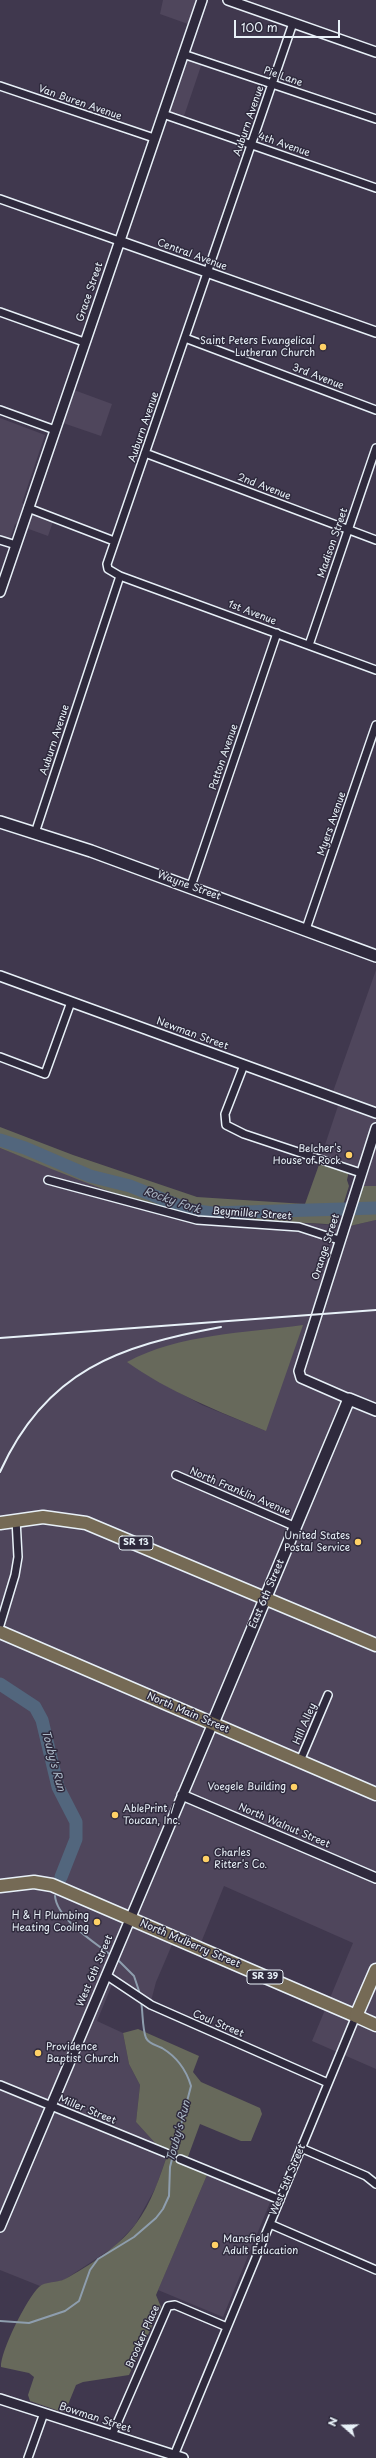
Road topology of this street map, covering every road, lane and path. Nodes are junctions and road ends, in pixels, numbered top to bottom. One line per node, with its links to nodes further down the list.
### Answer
1 (202, 0): 5 (street, Grace Street)
2 (228, 0): 3 (street)
3 (293, 23): 4 (street); 6 (street, Auburn Avenue)
4 (376, 52)
5 (183, 54): 6 (street, Pie Lane); 8 (street, Grace Street)
6 (272, 84): 9 (street, Pie Lane); 11 (street, Auburn Avenue)
7 (0, 86): 10 (street, Van Buren Avenue)
8 (163, 114): 10 (street, Grace Street); 11 (street, 4th Avenue)
9 (376, 119)
10 (154, 138): 14 (street, Grace Street)
11 (252, 144): 12 (street, 4th Avenue); 15 (street, Auburn Avenue)
12 (376, 188)
13 (0, 199): 14 (street, Central Avenue)
14 (119, 241): 15 (street, Central Avenue); 19 (street, Grace Street)
15 (207, 273): 17 (street, Central Avenue); 18 (street, Auburn Avenue)
16 (0, 312): 19 (street)
17 (376, 332)
18 (185, 338): 21 (street, 3rd Avenue); 24 (street, Auburn Avenue)
19 (84, 342): 22 (street, Grace Street)
20 (0, 410): 22 (street)
21 (376, 410)
22 (55, 430): 25 (street, Grace Street)
23 (376, 448): 26 (street, Madison Street)
24 (146, 453): 26 (street, 2nd Avenue); 29 (street, Auburn Avenue)
25 (28, 508): 29 (street); 30 (street, Grace Street)
26 (349, 530): 28 (street, 2nd Avenue); 34 (street, Madison Street)
27 (0, 540): 30 (street)
28 (376, 540)
29 (114, 542): 31 (street, Auburn Avenue)
30 (16, 545): 32 (street, Grace Street)
31 (120, 576): 33 (street, 1st Avenue); 38 (street, Auburn Avenue)
32 (0, 592)
33 (277, 633): 34 (street, 1st Avenue); 39 (street, Patton Avenue)
34 (309, 645): 35 (street, 1st Avenue)
35 (376, 670)
36 (376, 725): 40 (street, Myers Avenue)
37 (0, 822): 38 (main road, Wayne Street)
38 (35, 833): 39 (main road, Wayne Street)
39 (191, 886): 40 (main road, Wayne Street)
40 (306, 930): 41 (main road, Wayne Street)
41 (376, 956)
42 (0, 976): 43 (street, Newman Street)
43 (71, 1002): 44 (street); 45 (street, Newman Street)
44 (0, 1057)
45 (244, 1065): 46 (street, Newman Street); 48 (street)
46 (376, 1113)
47 (376, 1128): 48 (street, Orange Street)
48 (360, 1177): 50 (street, Orange Street)
49 (48, 1180): 50 (street, Beymiller Street)
50 (340, 1238): 51 (street, Orange Street)
51 (349, 1399): 52 (main road); 56 (main road, East 6th Street)
52 (376, 1410)
53 (176, 1475): 56 (street, North Franklin Avenue)
54 (16, 1519): 55 (main road, SR 13); 57 (main road, SR 13); 58 (street)
55 (0, 1523)
56 (296, 1526): 57 (main road, East 6th Street)
57 (266, 1597): 60 (main road, SR 13); 62 (main road, East 6th Street)
58 (0, 1625)
59 (0, 1632): 62 (main road, North Main Street)
60 (376, 1645)
61 (328, 1695): 63 (street, Hill Alley)
62 (213, 1724): 63 (main road, North Main Street); 65 (street, West 6th Street)
63 (300, 1761): 64 (main road, North Main Street)
64 (376, 1794)
65 (182, 1795): 66 (street, North Walnut Street); 68 (street, West 6th Street)
66 (376, 1878)
67 (0, 1886): 68 (main road, North Mulberry Street / SR 39)
68 (129, 1918): 70 (street, West 6th Street); 71 (main road, North Mulberry Street / SR 39)
69 (376, 1970): 71 (main road, West 5th Street)
70 (106, 1975): 73 (street, Coul Street); 75 (street, West 6th Street)
71 (356, 2016): 72 (main road, North Mulberry Street); 73 (street, West 5th Street)
72 (376, 2025)
73 (328, 2083): 76 (street, West 5th Street)
74 (0, 2086): 75 (street, Miller Street)
75 (51, 2106): 77 (street, Miller Street); 82 (street, West 6th Street)
76 (301, 2148): 79 (street); 80 (street, West 5th Street)
77 (166, 2154)
78 (180, 2160): 80 (street)
79 (376, 2184)
80 (280, 2200): 81 (street, West 5th Street)
81 (270, 2224): 83 (street); 84 (street, West 5th Street)
82 (0, 2227)
83 (376, 2270)
84 (227, 2327): 87 (street, Brooker Place); 88 (street, West 5th Street)
85 (0, 2399): 86 (street, Bowman Street)
86 (44, 2413): 87 (street, Bowman Street); 89 (street)
87 (112, 2435): 88 (street, Bowman Street)
88 (177, 2457)
89 (28, 2458)

